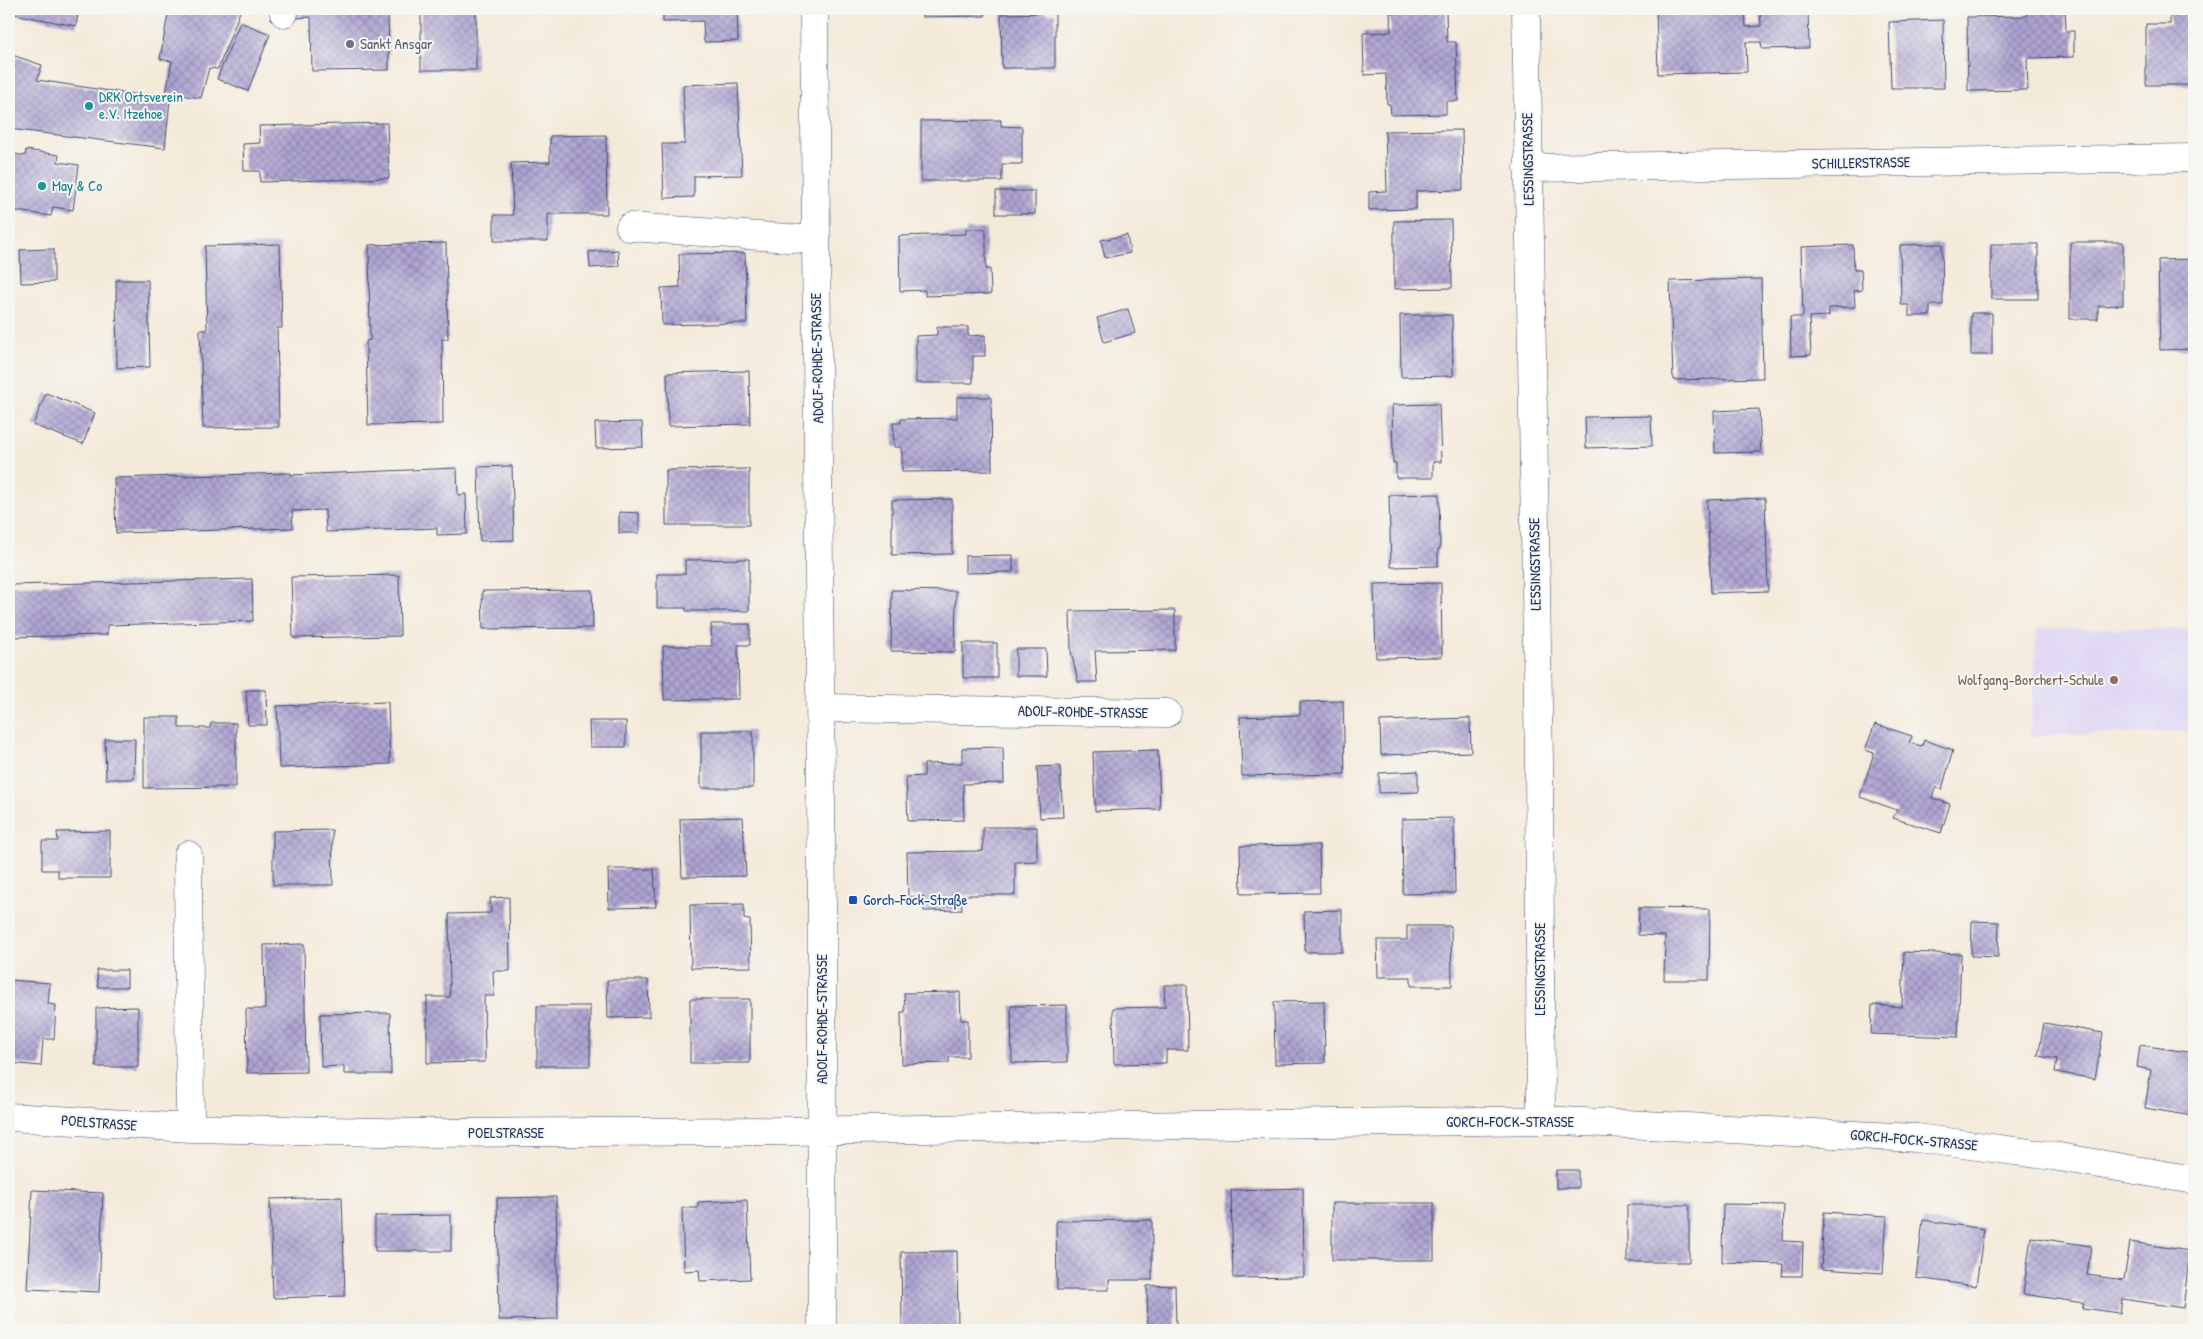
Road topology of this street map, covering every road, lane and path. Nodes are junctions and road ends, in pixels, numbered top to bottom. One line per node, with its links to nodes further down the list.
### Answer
1 (814, 9): 6 (street, ADOLF-ROHDE-STRASSE)
2 (1526, 9): 4 (street, LESSINGSTRASSE)
3 (2194, 158): 4 (street, SCHILLERSTRASSE)
4 (1528, 168): 11 (street, LESSINGSTRASSE)
5 (630, 227): 6 (street)
6 (816, 240): 7 (street, ADOLF-ROHDE-STRASSE)
7 (820, 708): 8 (street, ADOLF-ROHDE-STRASSE); 13 (street, ADOLF-ROHDE-STRASSE)
8 (1167, 713)
9 (188, 855): 12 (street)
10 (9, 1117): 12 (street, POELSTRASSE)
11 (1541, 1120): 13 (street, GORCH-FOCK-STRASSE); 14 (street, GORCH-FOCK-STRASSE)
12 (190, 1128): 13 (street, POELSTRASSE)
13 (822, 1129): 15 (street, ADOLF-ROHDE-STRASSE)
14 (2194, 1180)
15 (822, 1330)

